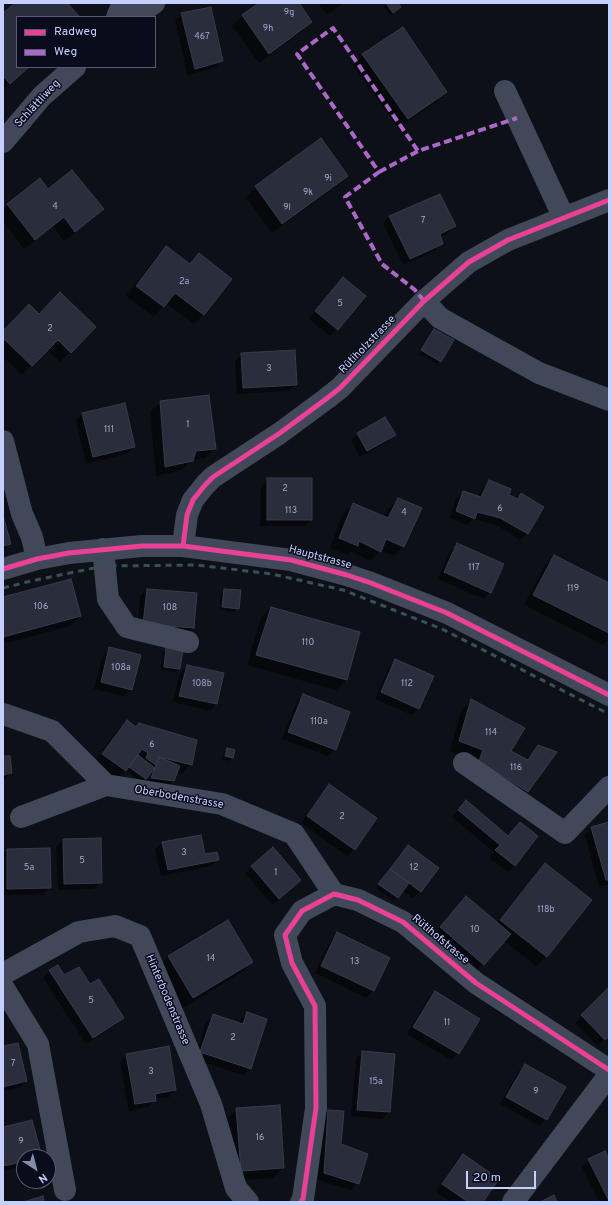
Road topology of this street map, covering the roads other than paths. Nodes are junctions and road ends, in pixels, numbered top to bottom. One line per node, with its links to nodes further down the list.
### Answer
1 (123, 3): 3 (street)
2 (154, 3): 4 (street)
3 (117, 16)
4 (134, 16)
5 (74, 68): 7 (street, Schlättliweg)
6 (505, 91): 9 (street)
7 (3, 142)
8 (609, 200): 9 (street, Rütiholzstrasse)
9 (564, 218): 10 (street, Rütiholzstrasse)
10 (424, 301): 11 (street); 13 (street, Rütiholzstrasse)
11 (609, 400)
12 (3, 441): 15 (street)
13 (183, 546): 14 (street, Hauptstrasse); 18 (street, Hauptstrasse)
14 (103, 549): 15 (street, Hauptstrasse); 17 (street)
15 (37, 559): 16 (street, Hauptstrasse)
16 (3, 569)
17 (188, 642)
18 (609, 695)
19 (3, 714): 21 (street)
20 (464, 763): 22 (street)
21 (106, 785): 23 (street, Oberbodenstrasse); 24 (street, Oberbodenstrasse)
22 (609, 787)
23 (21, 817)
24 (334, 894): 27 (street, Rütihofstrasse); 31 (street)
25 (3, 974): 30 (street, Hinterbodenstrasse)
26 (3, 987): 29 (street)
27 (609, 1070)
28 (609, 1075): 32 (street)
29 (65, 1190)
30 (248, 1202)
31 (301, 1202)
32 (513, 1202)

